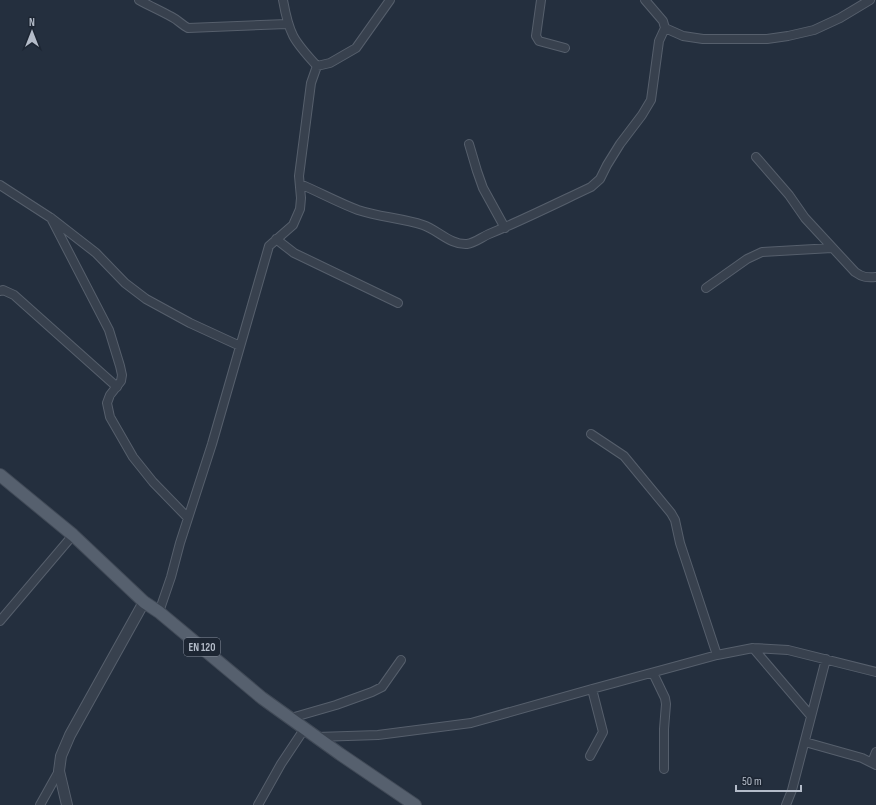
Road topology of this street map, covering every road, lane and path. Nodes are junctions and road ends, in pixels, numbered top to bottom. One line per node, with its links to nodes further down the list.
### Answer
1 (139, 0): 7 (street)
2 (283, 0): 7 (street)
3 (390, 0): 10 (street)
4 (541, 0): 9 (street)
5 (645, 0): 8 (street)
6 (870, 0): 8 (street)
7 (287, 24): 10 (street)
8 (665, 28): 16 (street)
9 (565, 48)
10 (317, 66): 13 (street)
11 (469, 144): 16 (street)
12 (756, 157): 18 (street)
13 (300, 184): 16 (street); 17 (street)
14 (0, 186): 15 (street)
15 (51, 218): 23 (street); 24 (street)
16 (505, 228)
17 (276, 240): 22 (street); 23 (street)
18 (832, 248): 19 (street); 20 (street)
19 (876, 277)
20 (706, 288)
21 (0, 291): 24 (street)
22 (398, 303)
23 (240, 346): 27 (street)
24 (117, 388): 27 (street)
25 (592, 434): 33 (street)
26 (0, 475): 28 (main road, EN 120)
27 (188, 518): 30 (street)
28 (73, 535): 29 (main road, EN 120); 31 (street)
29 (144, 602): 30 (main road, EN 120); 48 (street)
30 (159, 612): 40 (main road, EN 120)
31 (0, 621)
32 (753, 648): 33 (street); 34 (street); 39 (street)
33 (717, 655): 37 (street)
34 (826, 659): 36 (street); 39 (street)
35 (401, 660): 40 (street)
36 (876, 672)
37 (653, 673): 38 (street); 47 (street)
38 (592, 689): 42 (street); 45 (street)
39 (811, 716): 43 (street)
40 (290, 718): 41 (main road, EN 120)
41 (305, 728): 42 (main road, EN 120); 51 (street)
42 (317, 737): 52 (main road, EN 120)
43 (805, 742): 46 (street); 53 (street)
44 (876, 752): 46 (street)
45 (590, 756)
46 (874, 763)
47 (664, 769)
48 (58, 771): 49 (street); 50 (street)
49 (40, 805)
50 (67, 805)
51 (258, 805)
52 (415, 805)
53 (786, 805)

